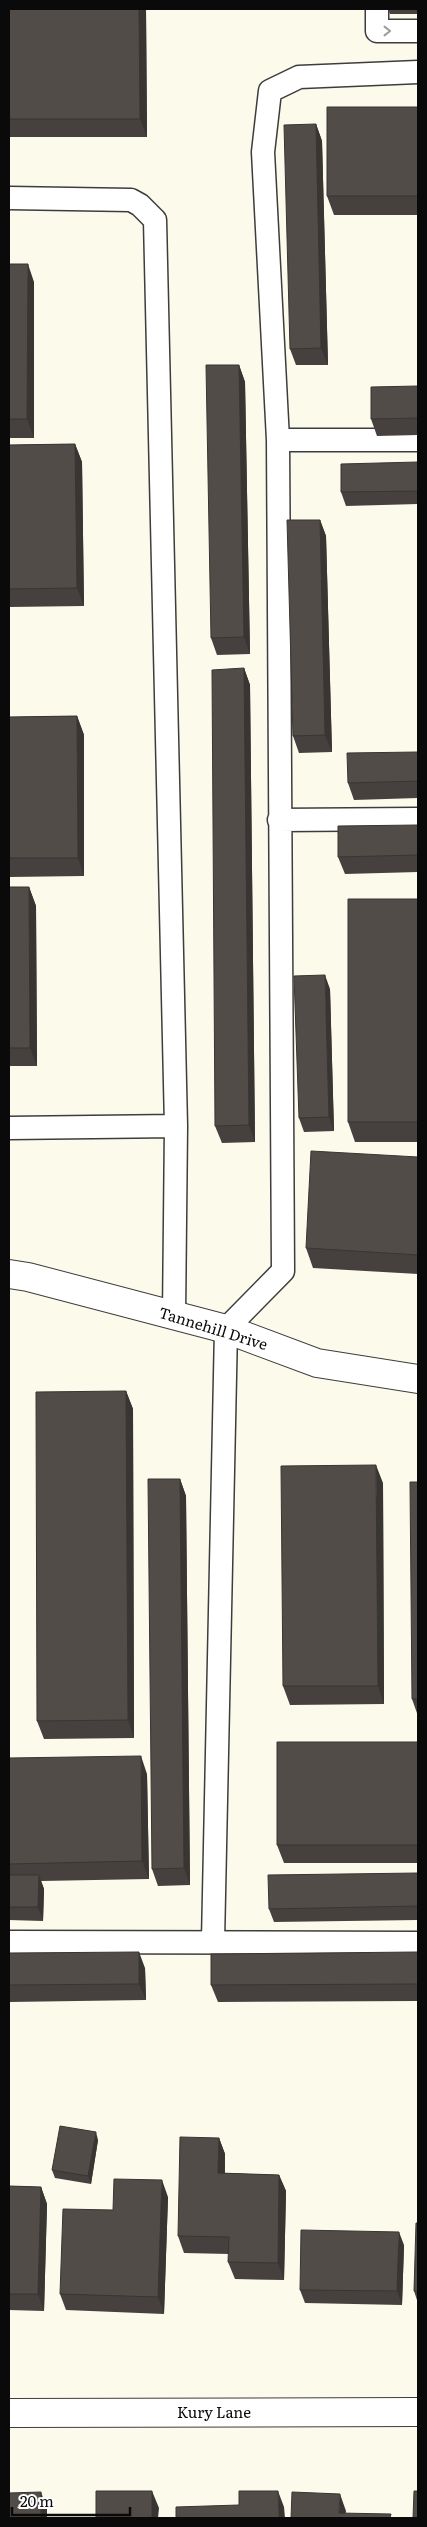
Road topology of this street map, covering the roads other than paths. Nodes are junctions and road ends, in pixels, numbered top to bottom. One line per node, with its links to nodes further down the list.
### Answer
1 (377, 9): 2 (lane, one-way to 2)
2 (418, 30)
3 (418, 72): 5 (lane)
4 (9, 198): 9 (lane)
5 (278, 440): 6 (lane); 8 (lane)
6 (418, 440)
7 (418, 819): 8 (lane)
8 (279, 820): 13 (lane)
9 (176, 1126): 10 (lane); 12 (lane)
10 (9, 1128)
11 (9, 1274): 12 (street, Tannehill Drive)
12 (174, 1316): 13 (street, Tannehill Drive)
13 (226, 1330): 14 (street, Tannehill Drive); 15 (lane)
14 (418, 1379)
15 (213, 1941): 16 (lane); 17 (lane)
16 (9, 1942)
17 (418, 1943)
18 (418, 2412): 19 (street, Kury Lane)
19 (9, 2413)

